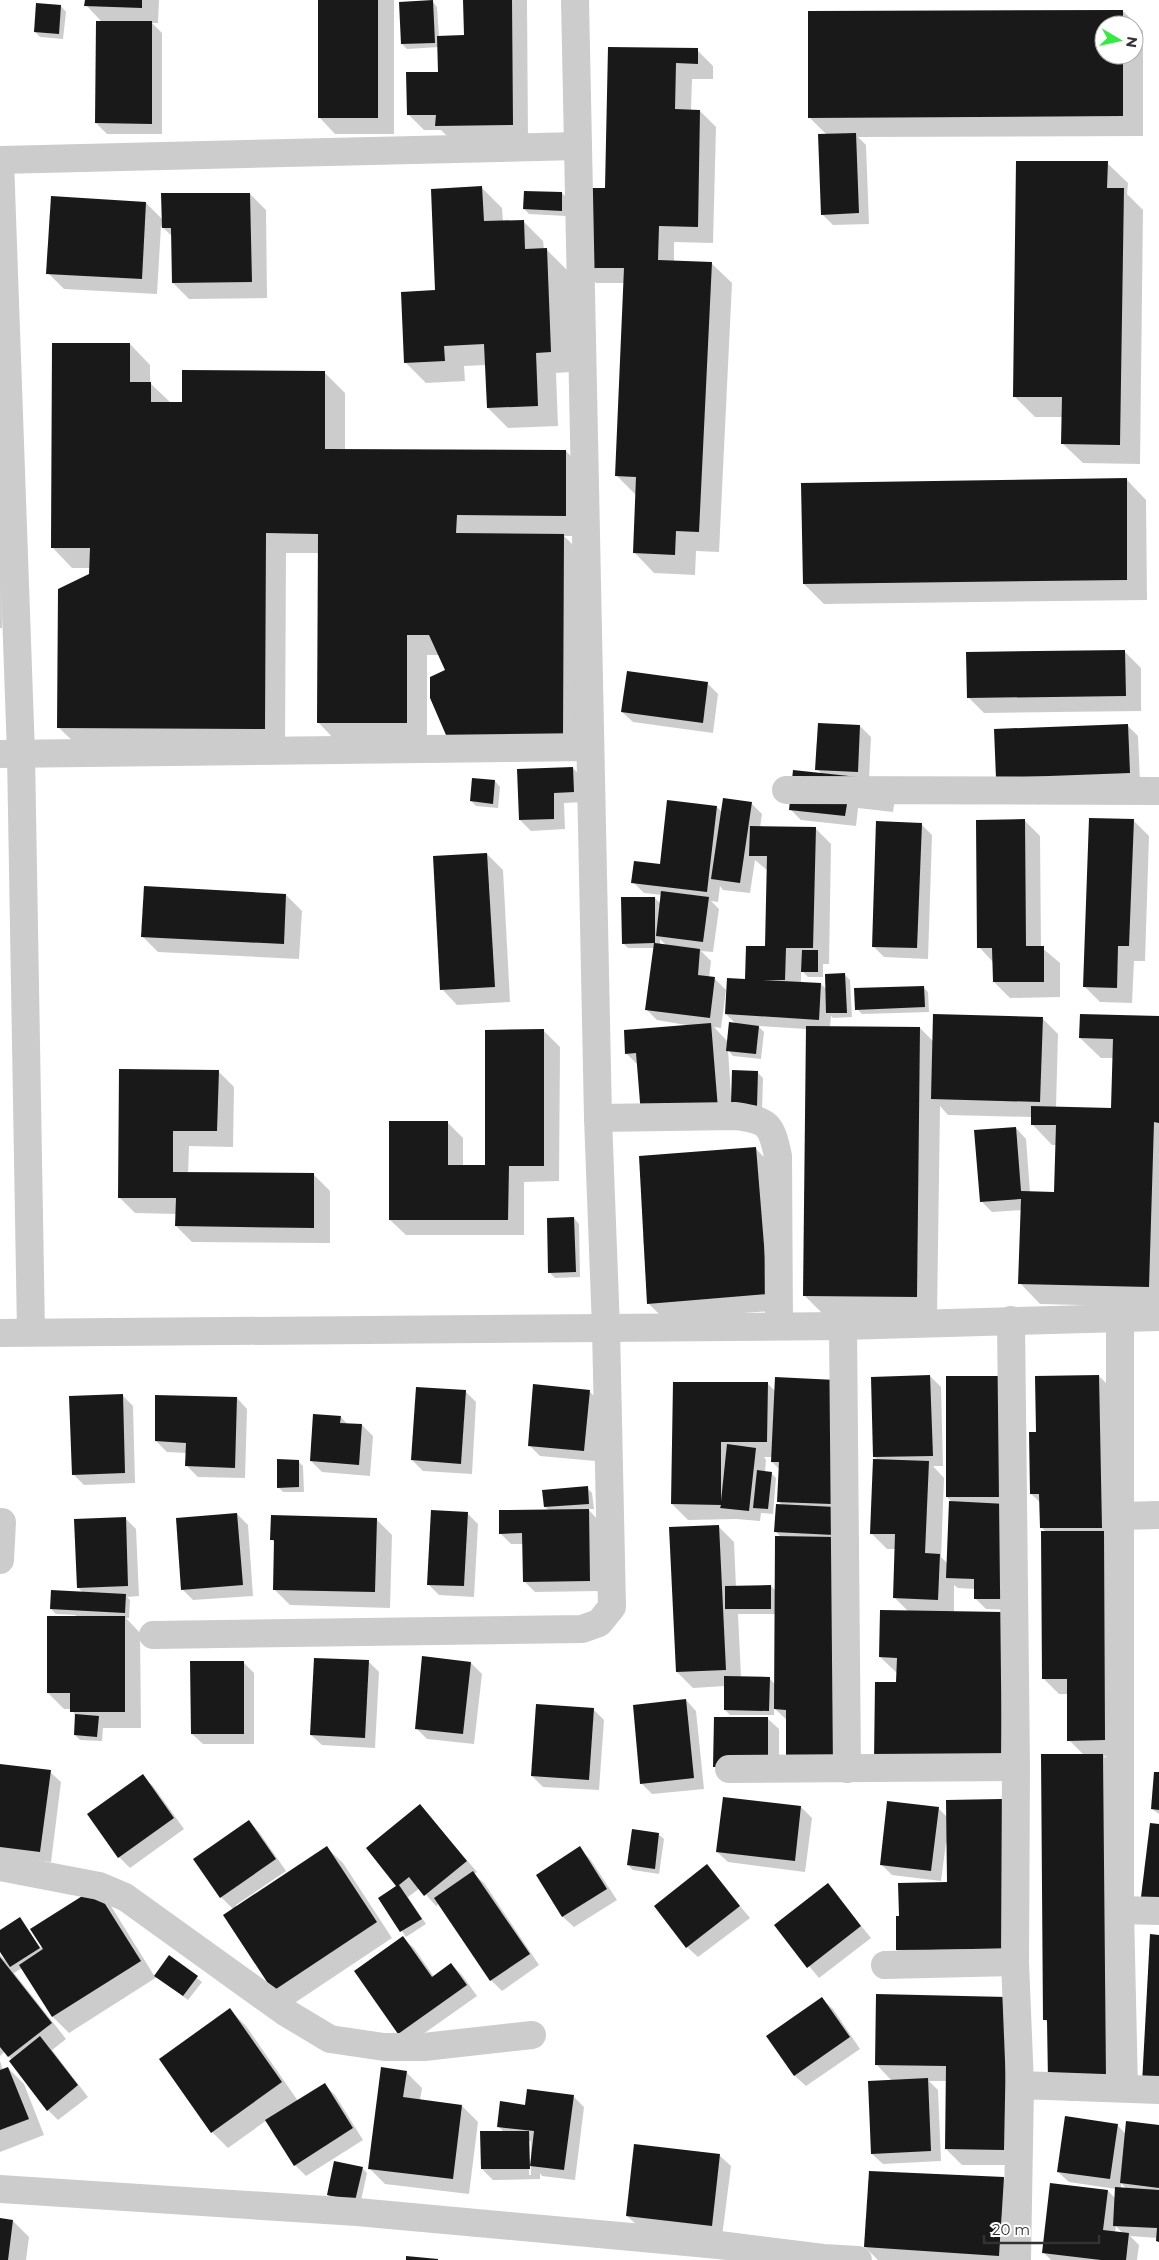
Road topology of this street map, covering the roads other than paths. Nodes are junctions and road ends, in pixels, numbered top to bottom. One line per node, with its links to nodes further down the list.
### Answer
1 (575, 0): 2 (street)
2 (578, 146): 3 (street); 4 (street)
3 (590, 747): 4 (street); 7 (street)
4 (11, 754): 14 (street)
5 (786, 790): 6 (street)
6 (1159, 791)
7 (598, 1118): 11 (street); 13 (street)
8 (1120, 1317): 9 (street); 10 (street); 17 (street)
9 (1159, 1317)
10 (1011, 1320): 12 (street); 21 (street)
11 (779, 1326): 12 (street); 13 (street)
12 (843, 1326): 23 (street)
13 (606, 1328): 14 (street); 20 (street)
14 (31, 1332): 15 (street)
15 (0, 1333)
16 (1159, 1515): 17 (street)
17 (1121, 1516): 25 (street)
18 (2, 1522): 19 (street)
19 (0, 1560)
20 (153, 1635)
21 (1016, 1767): 23 (street); 27 (street)
22 (729, 1769): 23 (street)
23 (847, 1770)
24 (0, 1867): 29 (street)
25 (1120, 1910): 26 (street); 31 (street)
26 (1159, 1911)
27 (1016, 1962): 28 (street); 30 (street)
28 (885, 1965)
29 (532, 2035)
30 (1020, 2086): 31 (street); 37 (street)
31 (1124, 2088): 32 (street)
32 (1159, 2090)
33 (0, 2189): 34 (street)
34 (718, 2252): 35 (street)
35 (823, 2259): 36 (street)
36 (858, 2260)
37 (1017, 2260)

